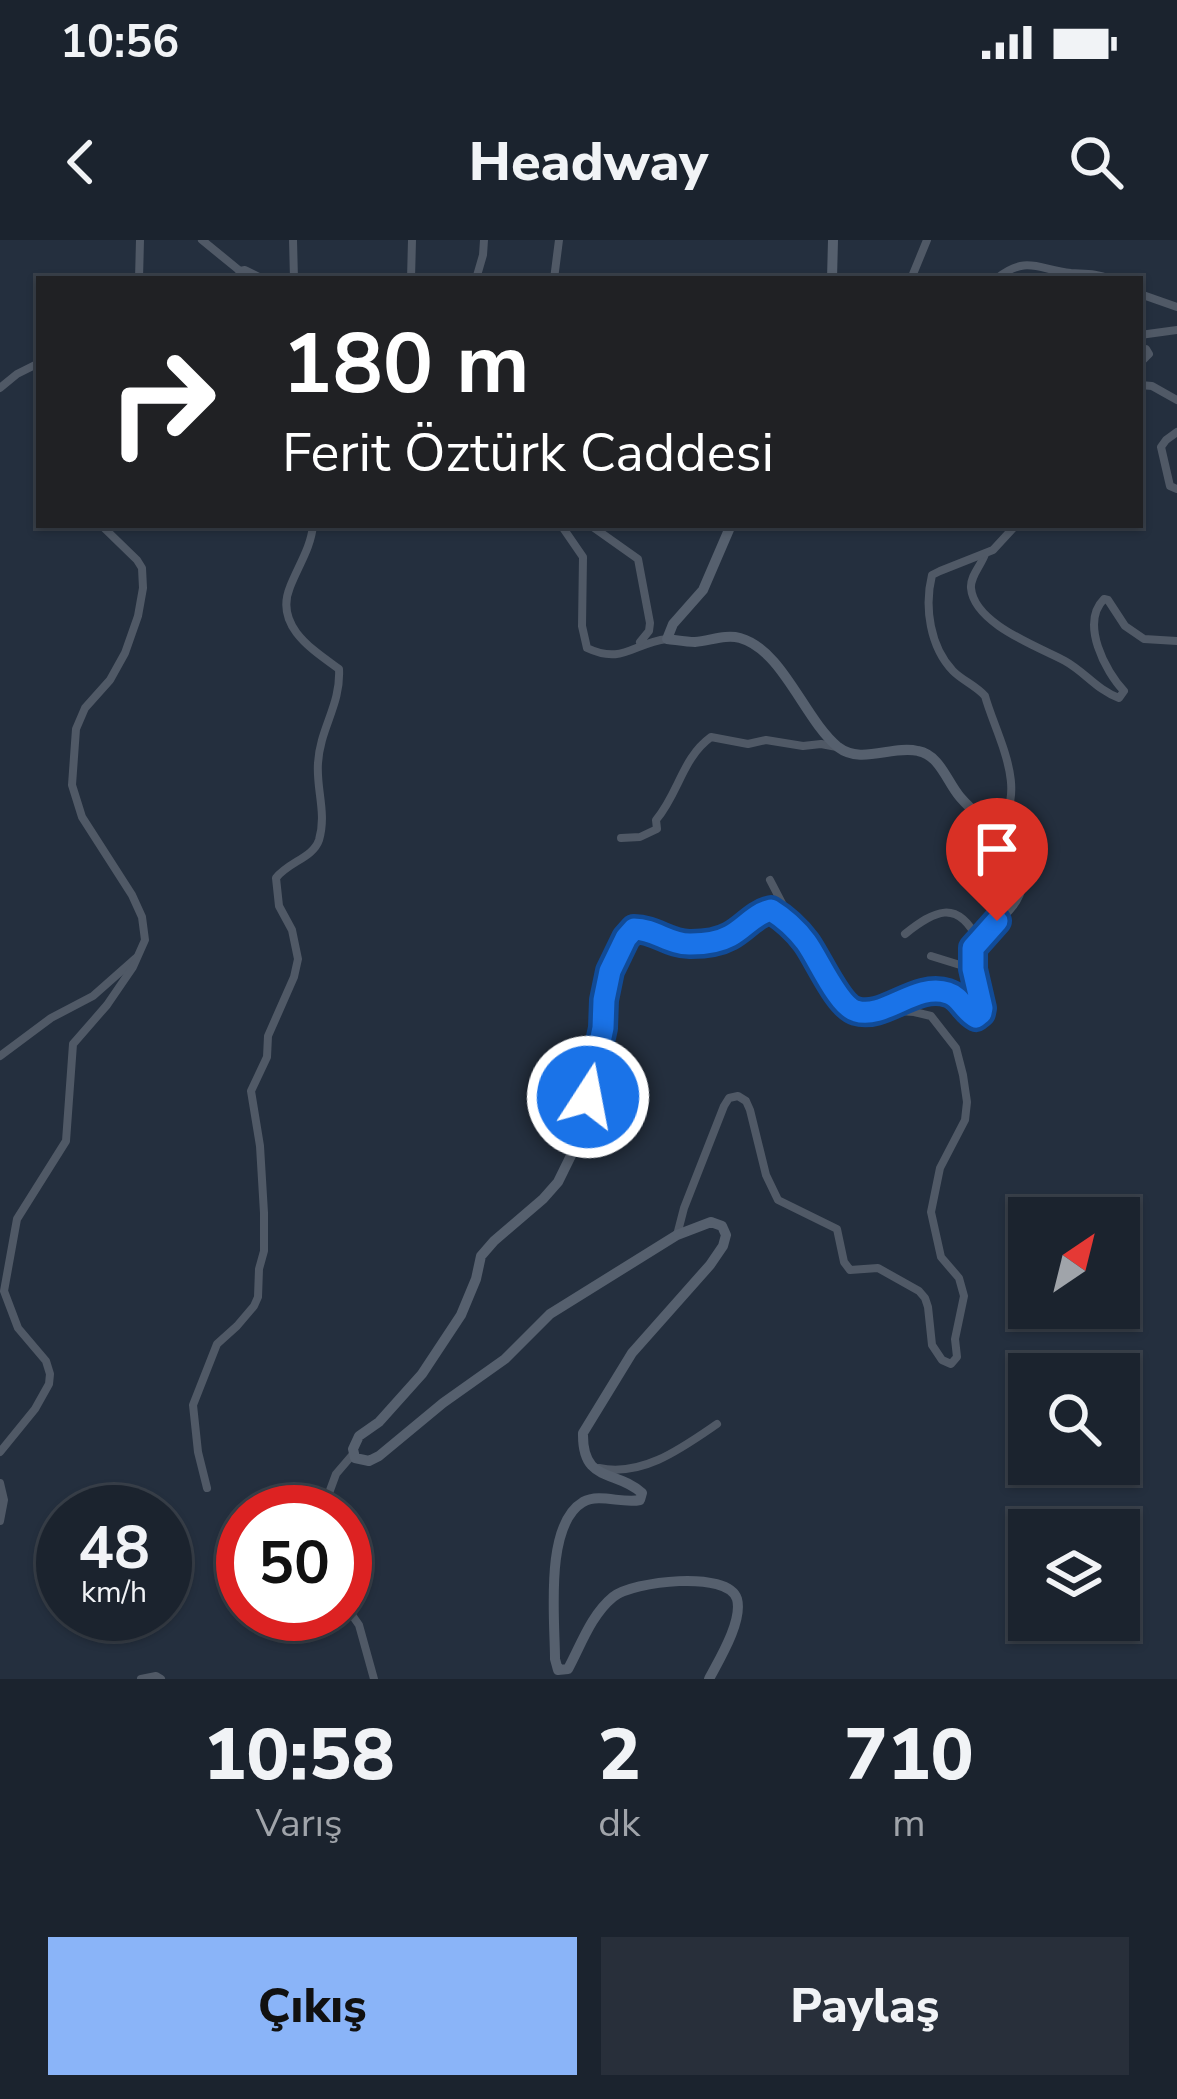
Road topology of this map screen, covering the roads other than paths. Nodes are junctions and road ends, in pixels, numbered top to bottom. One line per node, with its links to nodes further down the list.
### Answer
1 (140, 240): 10 (street)
2 (202, 240): 9 (street)
3 (293, 240): 11 (street)
4 (412, 240): 12 (street)
5 (484, 240): 13 (street)
6 (559, 240): 14 (street)
7 (833, 240): 15 (main road)
8 (927, 240): 16 (street)
9 (239, 275)
10 (139, 276)
11 (293, 276)
12 (411, 276)
13 (477, 276)
14 (554, 276)
15 (832, 276)
16 (912, 276)
17 (1000, 276): 18 (street)
18 (1103, 276)
19 (1143, 295): 20 (street)
20 (1177, 303)
21 (1177, 330): 22 (street)
22 (1143, 335)
23 (36, 364): 25 (street)
24 (1143, 385): 26 (street)
25 (0, 388)
26 (1177, 400)
27 (1177, 432): 28 (street)
28 (1177, 489)
29 (103, 528): 47 (street)
30 (312, 528): 58 (street)
31 (563, 528): 38 (street)
32 (594, 528): 38 (street)
33 (730, 528): 36 (main road)
34 (1013, 528): 35 (street)
35 (985, 554): 37 (street); 40 (street)
36 (667, 639): 38 (street); 39 (main road)
37 (1177, 641)
38 (630, 651)
39 (839, 748): 40 (main road); 41 (street)
40 (994, 830): 45 (main road)
41 (621, 838)
42 (770, 880): 44 (street)
43 (905, 934): 45 (street)
44 (802, 937): 49 (main road); 54 (main road)
45 (978, 940): 48 (main road)
46 (931, 956): 48 (street)
47 (137, 957): 50 (street); 53 (street)
48 (973, 969): 49 (main road)
49 (878, 1011): 51 (street)
50 (0, 1056)
51 (676, 1234): 54 (main road); 55 (main road)
52 (717, 1424): 55 (street)
53 (0, 1452)
54 (354, 1454): 57 (street)
55 (591, 1467): 64 (main road)
56 (0, 1483): 59 (street)
57 (332, 1485)
58 (208, 1488)
59 (0, 1520)
60 (363, 1641): 63 (street)
61 (141, 1679): 62 (street)
62 (161, 1679)
63 (374, 1679)
64 (709, 1679)

